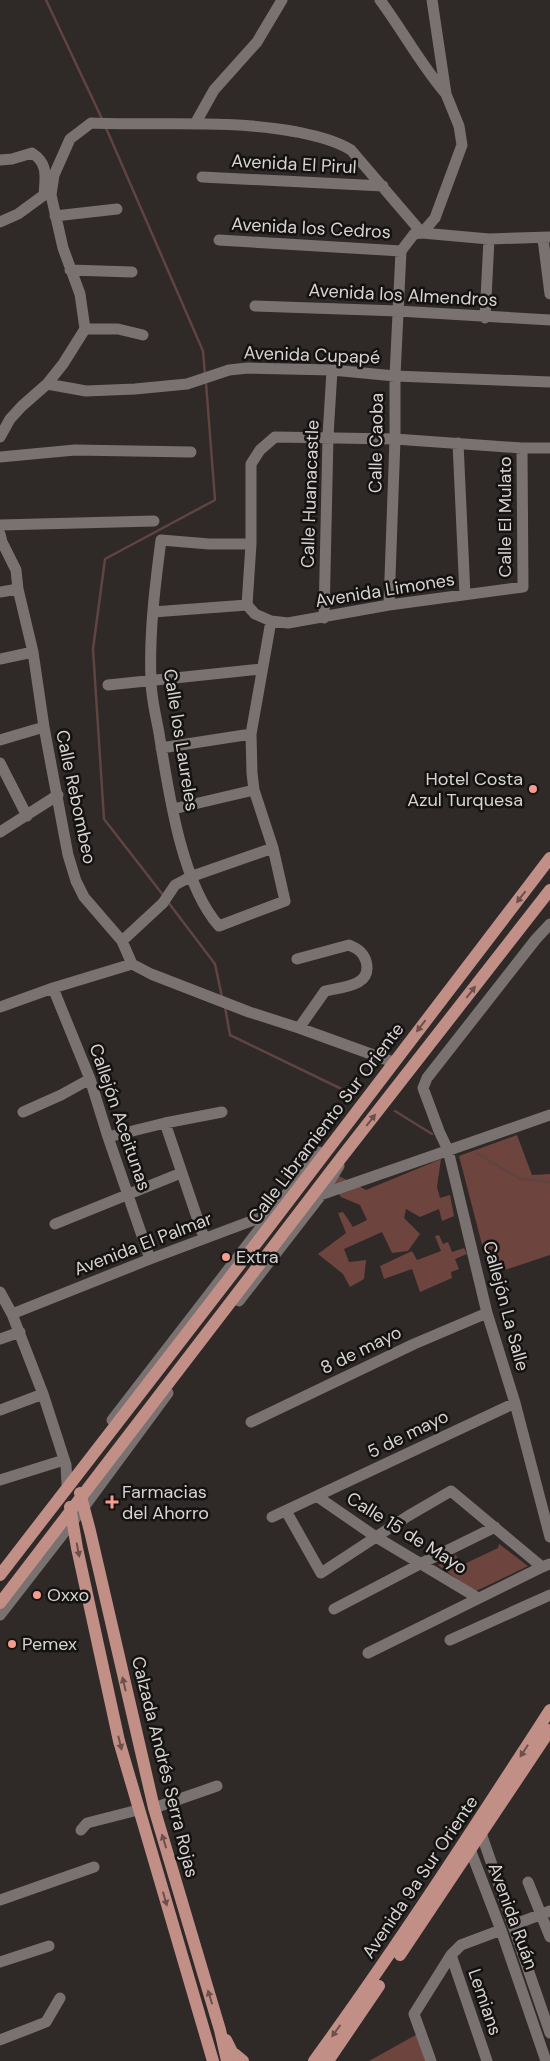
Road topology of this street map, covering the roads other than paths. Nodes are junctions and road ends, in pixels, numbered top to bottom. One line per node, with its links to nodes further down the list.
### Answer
1 (282, 0): 5 (street)
2 (380, 0): 4 (street)
3 (432, 0): 4 (street)
4 (446, 94): 13 (street)
5 (196, 124): 8 (street); 9 (street)
6 (0, 160): 9 (street)
7 (202, 177): 8 (street, Avenida El Pirul)
8 (384, 186): 13 (street)
9 (48, 195): 11 (street); 12 (street)
10 (117, 209): 11 (street)
11 (55, 216): 18 (street)
12 (0, 222)
13 (422, 233): 15 (street); 17 (street)
14 (546, 238): 15 (street); 20 (street)
15 (489, 239): 23 (street)
16 (219, 240): 17 (street, Avenida los Cedros)
17 (401, 251): 22 (street, Calle Caoba)
18 (70, 270): 19 (street); 25 (street)
19 (132, 272)
20 (550, 294)
21 (255, 306): 22 (street, Avenida los Almendros)
22 (398, 311): 23 (street, Avenida los Almendros); 28 (street, Calle Caoba)
23 (485, 318): 24 (street, Avenida los Almendros)
24 (550, 320)
25 (84, 329): 26 (street); 30 (street)
26 (143, 336)
27 (332, 370): 28 (street, Avenida Cupapé); 30 (street, Avenida Cupapé); 31 (street, Calle Huanacastle)
28 (395, 376): 29 (street, Avenida Cupapé); 33 (street, Calle Caoba)
29 (550, 382)
30 (46, 384): 32 (street)
31 (328, 436): 33 (street); 42 (street); 50 (street, Calle Huanacastle)
32 (0, 437)
33 (395, 439): 34 (street); 47 (street, Calle Caoba)
34 (458, 443): 35 (street); 46 (street)
35 (522, 448): 36 (street); 43 (street, Calle El Mulato)
36 (550, 448)
37 (191, 452): 38 (street)
38 (0, 457)
39 (154, 521): 40 (street)
40 (0, 525)
41 (1, 540): 44 (street, Calle Rebombeo)
42 (251, 544): 48 (street); 49 (street, Calle los Laureles)
43 (523, 587): 46 (street, Avenida Limones)
44 (18, 589): 45 (street); 52 (street, Calle Rebombeo)
45 (0, 592)
46 (465, 595): 47 (street, Avenida Limones)
47 (389, 605): 50 (street, Avenida Limones)
48 (251, 610): 49 (street); 51 (street, Avenida Limones)
49 (153, 612): 55 (street, Calle los Laureles)
50 (324, 618): 51 (street, Avenida Limones)
51 (271, 621): 54 (street)
52 (33, 652): 53 (street); 57 (street, Calle Rebombeo)
53 (0, 659)
54 (261, 669): 55 (street); 58 (street)
55 (151, 681): 56 (street); 60 (street, Calle los Laureles)
56 (108, 685)
57 (44, 727): 59 (street); 63 (street, Calle Rebombeo)
58 (251, 734): 60 (street); 62 (street)
59 (0, 740)
60 (162, 748): 64 (street, Calle los Laureles)
61 (1, 768): 65 (street)
62 (254, 790): 64 (street); 67 (street)
63 (58, 795): 65 (street); 72 (street, Calle Rebombeo)
64 (173, 809): 69 (street, Calle los Laureles)
65 (27, 816): 66 (street)
66 (0, 832)
67 (272, 848): 69 (street); 69 (street, Calle los Laureles)
68 (550, 858): 78 (main road, Calle Libramiento Sur Oriente, one-way to 78)
69 (190, 877): 72 (street)
70 (550, 890): 88 (main road, Calle Libramiento Sur Oriente, one-way to 70)
71 (550, 924): 86 (street, Callejón La Salle)
72 (122, 941): 74 (street, Calle Rebombeo)
73 (297, 959): 77 (street)
74 (132, 964): 75 (street); 77 (street)
75 (53, 988): 76 (street); 79 (street, Callejón Aceitunas)
76 (0, 1007)
77 (299, 1028): 78 (street)
78 (393, 1062): 84 (main road, Calle Libramiento Sur Oriente)
79 (90, 1078): 80 (street); 85 (street, Callejón Aceitunas)
80 (22, 1112)
81 (222, 1112): 83 (street)
82 (550, 1115): 86 (street)
83 (165, 1123): 85 (street); 87 (street)
84 (340, 1133): 92 (street); 118 (main road, Calle Libramiento Sur Oriente)
85 (108, 1137): 89 (street, Callejón Aceitunas)
86 (446, 1142): 88 (street); 97 (street, Callejón La Salle)
87 (181, 1173): 89 (street); 94 (street)
88 (320, 1191): 90 (street); 108 (street); 121 (main road, Calle Libramiento Sur Oriente)
89 (128, 1195): 93 (street); 95 (street, Callejón Aceitunas)
90 (308, 1199)
91 (287, 1210): 92 (street, Avenida El Palmar)
92 (268, 1215): 94 (street, Avenida El Palmar); 105 (street)
93 (54, 1224)
94 (204, 1238): 95 (street, Avenida El Palmar)
95 (150, 1258): 98 (street, Avenida El Palmar)
96 (0, 1292): 98 (street)
97 (487, 1313): 102 (street, Callejón La Salle); 104 (street, 8 de mayo)
98 (12, 1314): 99 (street)
99 (20, 1332): 100 (street); 101 (street)
100 (0, 1339)
101 (43, 1394): 103 (street); 105 (street)
102 (514, 1403): 107 (street, 5 de mayo); 113 (street, Callejón La Salle)
103 (0, 1410)
104 (251, 1422)
105 (68, 1474): 106 (street); 108 (main road, Calzada Andrés Serra Rojas); 111 (main road, Calzada Andrés Serra Rojas); 117 (street)
106 (0, 1480)
107 (318, 1497): 109 (street, 5 de mayo); 114 (street, Calle 15 de Mayo)
108 (84, 1507): 111 (street); 128 (main road, Calzada Andrés Serra Rojas, one-way to 108)
109 (286, 1511): 110 (street, 5 de mayo); 114 (street)
110 (272, 1518)
111 (73, 1522): 123 (street); 129 (main road, Calzada Andrés Serra Rojas, one-way to 129)
112 (495, 1527): 114 (street); 115 (street); 116 (street)
113 (550, 1536)
114 (376, 1537): 115 (street, Calle 15 de Mayo)
115 (422, 1563): 120 (street, Calle 15 de Mayo); 122 (street)
116 (546, 1566): 120 (street)
117 (0, 1567)
118 (0, 1575)
119 (550, 1595): 124 (street)
120 (478, 1598): 125 (street)
121 (0, 1603)
122 (334, 1610)
123 (0, 1615)
124 (450, 1640)
125 (368, 1653)
126 (550, 1710): 133 (main road, Avenida 9a Sur Oriente, one-way to 133)
127 (550, 1730): 133 (main road, Avenida 9a Sur Oriente)
128 (144, 1769): 129 (main road); 131 (main road, Calzada Andrés Serra Rojas)
129 (128, 1772): 132 (main road, Calzada Andrés Serra Rojas)
130 (217, 1786): 131 (street)
131 (154, 1808): 148 (main road, Calzada Andrés Serra Rojas, one-way to 131)
132 (138, 1810): 134 (street); 151 (main road, Calzada Andrés Serra Rojas, one-way to 151)
133 (488, 1814): 135 (main road, Avenida 9a Sur Oriente); 136 (main road, Avenida 9a Sur Oriente)
134 (81, 1830)
135 (481, 1833): 136 (main road, Avenida 9a Sur Oriente); 141 (street, Avenida Ruán)
136 (468, 1845): 142 (street, Avenida Ruán); 154 (main road, Avenida 9a Sur Oriente, one-way to 154); 155 (main road, Avenida 9a Sur Oriente)
137 (94, 1867): 139 (street)
138 (528, 1882): 140 (street)
139 (0, 1900)
140 (546, 1912): 141 (street); 143 (street)
141 (513, 1925): 149 (street, Avenida Ruán)
142 (501, 1930): 145 (street); 158 (street, Avenida Ruán)
143 (550, 1937)
144 (49, 1946): 146 (street)
145 (450, 1955): 156 (street); 157 (street, Lemians)
146 (0, 1962)
147 (60, 1998): 150 (street)
148 (220, 2030): 152 (main road, Calzada Andrés Serra Rojas); 153 (main road)
149 (550, 2034)
150 (0, 2040)
151 (213, 2061)
152 (227, 2061)
153 (243, 2061)
154 (314, 2061)
155 (328, 2061)
156 (431, 2061)
157 (487, 2061)
158 (546, 2061)

